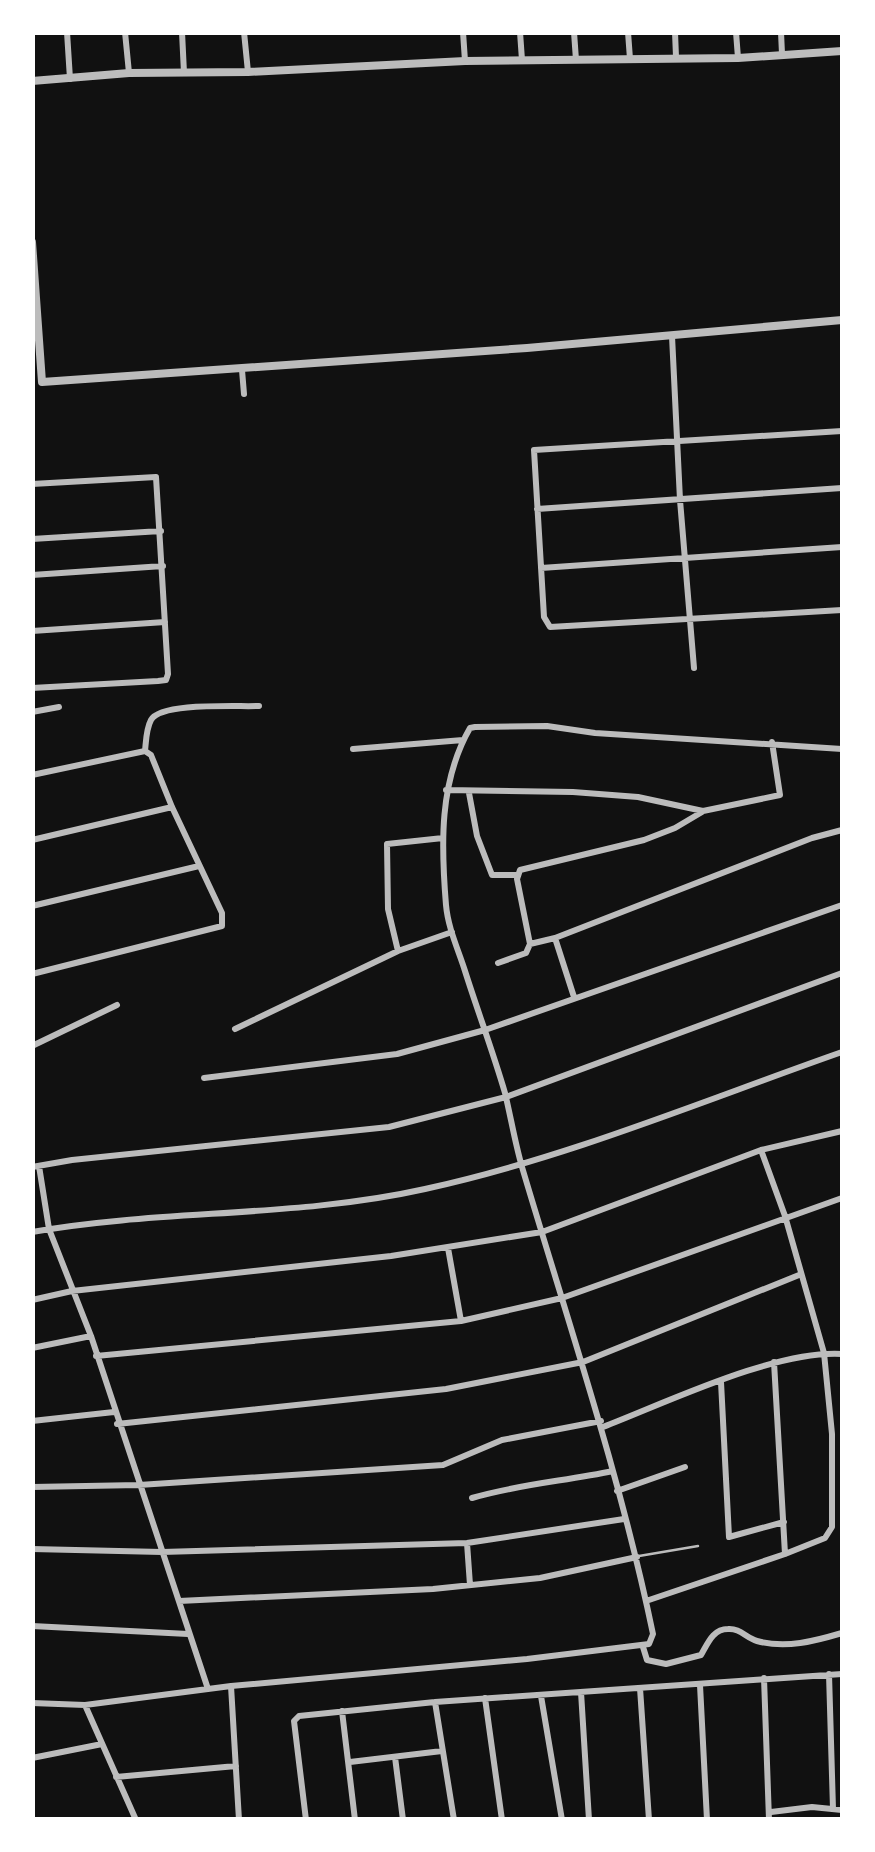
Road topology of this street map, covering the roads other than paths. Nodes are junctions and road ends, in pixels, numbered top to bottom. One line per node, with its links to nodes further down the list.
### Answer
1 (66, 32): 23 (street)
2 (125, 32): 21 (street)
3 (182, 32): 22 (street)
4 (244, 32): 20 (street)
5 (463, 32): 17 (street)
6 (520, 32): 18 (street)
7 (574, 32): 19 (street)
8 (628, 32): 16 (street)
9 (675, 32): 14 (street)
10 (736, 32): 15 (street)
11 (781, 32): 13 (street)
12 (842, 51): 13 (street)
13 (782, 54): 15 (street)
14 (676, 56): 15 (street); 16 (street)
15 (738, 58)
16 (630, 59): 19 (street)
17 (465, 60): 18 (street); 20 (street)
18 (522, 60): 19 (street)
19 (576, 60)
20 (248, 72): 22 (street)
21 (129, 73): 22 (street); 23 (street)
22 (184, 73)
23 (70, 78): 24 (street)
24 (32, 81)
25 (32, 242): 29 (street)
26 (842, 320): 27 (street)
27 (672, 336): 28 (street); 32 (street)
28 (242, 370): 29 (street); 30 (street)
29 (37, 382)
30 (244, 394)
31 (842, 431): 32 (street)
32 (677, 442): 35 (street); 36 (street)
33 (32, 484): 37 (street)
34 (842, 488): 35 (street)
35 (680, 500): 36 (street); 40 (street)
36 (537, 509): 42 (street)
37 (161, 531): 38 (street); 41 (street)
38 (32, 539)
39 (842, 547): 40 (street)
40 (684, 559): 42 (street); 45 (street)
41 (163, 566): 43 (street); 46 (street)
42 (542, 568): 45 (street)
43 (32, 575)
44 (842, 610): 45 (street)
45 (689, 620): 48 (street)
46 (166, 622): 47 (street); 49 (street)
47 (32, 631)
48 (694, 668)
49 (32, 688)
50 (259, 706): 57 (street)
51 (59, 708): 52 (street)
52 (32, 712)
53 (464, 740): 54 (street); 56 (street); 59 (street)
54 (772, 742): 55 (street); 62 (street)
55 (842, 748)
56 (353, 749)
57 (146, 751): 58 (street); 61 (street)
58 (32, 775)
59 (446, 790): 60 (street); 64 (street)
60 (469, 793): 62 (street); 67 (street)
61 (172, 808): 65 (street); 66 (street)
62 (703, 811): 67 (street)
63 (842, 830): 71 (street)
64 (443, 838): 70 (street); 73 (street)
65 (32, 840)
66 (199, 866): 69 (street); 76 (street)
67 (517, 876): 72 (street)
68 (842, 905): 77 (street)
69 (32, 906)
70 (452, 932): 73 (street); 80 (street)
71 (556, 938): 72 (street); 77 (street)
72 (530, 944): 74 (street)
73 (398, 952): 79 (street)
74 (498, 963)
75 (842, 973): 84 (street)
76 (32, 974)
77 (574, 997): 80 (street)
78 (116, 1005): 81 (street)
79 (234, 1029)
80 (485, 1030): 83 (street); 84 (street)
81 (32, 1046)
82 (842, 1052): 87 (street)
83 (204, 1078)
84 (506, 1097): 87 (street); 88 (street)
85 (842, 1131): 86 (street)
86 (761, 1150): 90 (street); 93 (street)
87 (522, 1164): 91 (street); 93 (street)
88 (36, 1167): 91 (street)
89 (842, 1198): 90 (street)
90 (784, 1216): 95 (street); 97 (street)
91 (49, 1229): 92 (street); 96 (street)
92 (32, 1232)
93 (542, 1232): 94 (street); 97 (street)
94 (448, 1248): 96 (street); 99 (street)
95 (799, 1275): 102 (street); 105 (street)
96 (72, 1292): 98 (street); 100 (street)
97 (562, 1298): 99 (street); 105 (street)
98 (32, 1300)
99 (462, 1322): 104 (street)
100 (91, 1336): 101 (street); 104 (street)
101 (32, 1348)
102 (824, 1353): 103 (street); 106 (street); 124 (street)
103 (842, 1354)
104 (96, 1356): 108 (street)
105 (584, 1362): 110 (street); 111 (street)
106 (774, 1362): 107 (street); 119 (street)
107 (722, 1382): 111 (street); 119 (street)
108 (114, 1412): 109 (street); 110 (street)
109 (32, 1421)
110 (117, 1424): 114 (street)
111 (602, 1424): 113 (street); 114 (street)
112 (685, 1466): 116 (street)
113 (614, 1470): 116 (street); 117 (street)
114 (139, 1485): 115 (street); 123 (street)
115 (32, 1487)
116 (618, 1492): 118 (street)
117 (472, 1498)
118 (624, 1519): 120 (street); 125 (street)
119 (784, 1522): 124 (street)
120 (467, 1543): 123 (street); 126 (street)
121 (698, 1546): 125 (lane)
122 (32, 1549): 123 (street)
123 (162, 1552): 127 (street)
124 (785, 1554): 128 (street)
125 (637, 1557): 126 (street); 128 (street)
126 (470, 1586): 127 (street)
127 (180, 1600): 131 (street)
128 (646, 1601): 132 (street)
129 (32, 1626): 131 (street)
130 (842, 1633): 132 (street)
131 (188, 1634): 139 (street)
132 (643, 1647): 137 (street)
133 (829, 1674): 134 (street); 135 (street); 154 (street)
134 (842, 1674)
135 (764, 1678): 136 (street); 156 (street)
136 (700, 1684): 138 (street); 167 (street)
137 (231, 1686): 139 (street); 152 (street)
138 (640, 1688): 140 (street); 166 (street)
139 (208, 1689): 145 (street)
140 (581, 1692): 141 (street); 165 (street)
141 (541, 1696): 142 (street); 164 (street)
142 (485, 1698): 143 (street); 163 (street)
143 (435, 1702): 146 (street); 148 (street)
144 (32, 1703): 145 (street)
145 (85, 1705): 147 (street)
146 (342, 1711): 151 (street); 159 (street)
147 (102, 1744): 150 (street); 153 (street)
148 (442, 1751): 149 (street); 162 (street)
149 (395, 1757): 151 (street); 161 (street)
150 (32, 1758)
151 (350, 1762): 160 (street)
152 (236, 1766): 153 (street); 158 (street)
153 (116, 1777): 157 (street)
154 (833, 1809): 155 (street); 156 (street)
155 (842, 1810)
156 (770, 1816)
157 (136, 1820)
158 (239, 1820)
159 (306, 1820)
160 (355, 1820)
161 (403, 1820)
162 (454, 1820)
163 (502, 1820)
164 (562, 1820)
165 (589, 1820)
166 (649, 1820)
167 (707, 1820)

